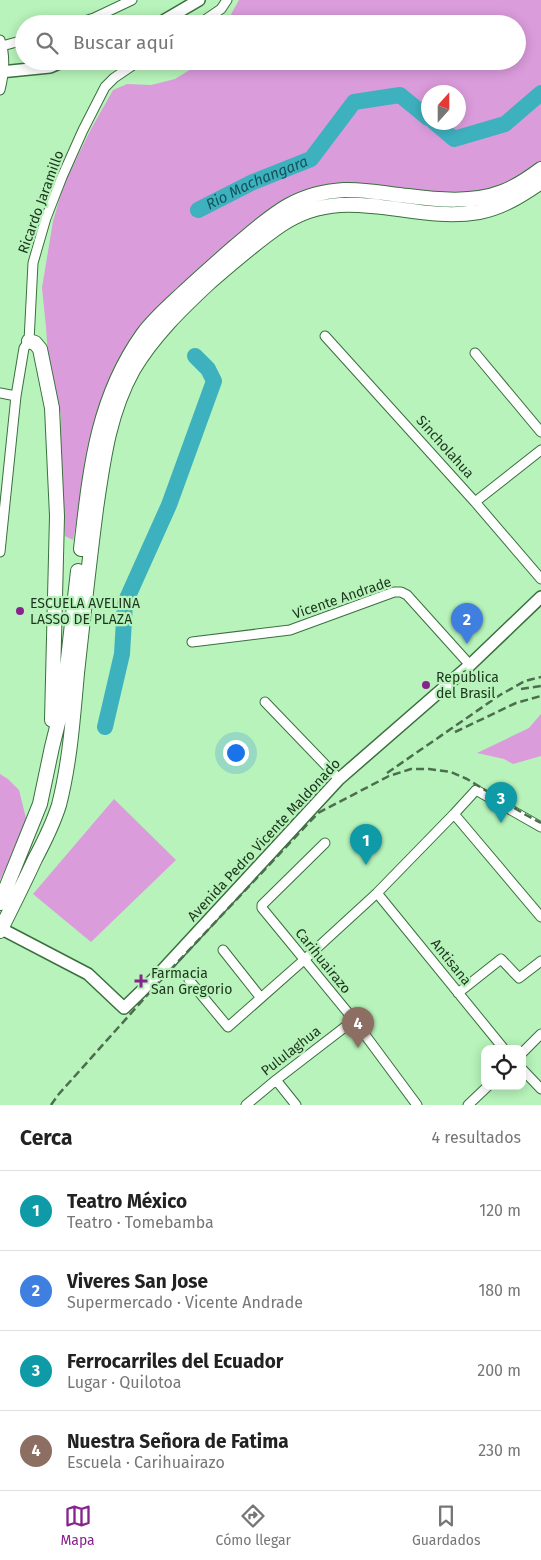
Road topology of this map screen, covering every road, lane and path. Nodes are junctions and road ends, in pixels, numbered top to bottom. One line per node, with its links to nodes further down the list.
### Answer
1 (132, 0): 4 (street)
2 (199, 0): 5 (street)
3 (227, 0): 6 (street)
4 (100, 15)
5 (173, 15)
6 (213, 15)
7 (15, 41): 8 (street)
8 (1, 43): 11 (street)
9 (26, 70): 11 (street)
10 (126, 70): 16 (street, Ricardo Jaramillo)
11 (2, 73): 12 (street)
12 (0, 90)
13 (541, 170): 29 (main road)
14 (541, 182): 37 (main road)
15 (325, 336): 22 (street, Sincholahua)
16 (29, 341): 19 (street, Ricardo Jaramillo); 29 (main road)
17 (475, 353): 20 (street)
18 (0, 393): 19 (street)
19 (16, 396): 23 (street, Ricardo Jaramillo)
20 (541, 432)
21 (541, 450): 22 (street)
22 (475, 502): 24 (street, Sincholahua)
23 (0, 552)
24 (541, 579)
25 (540, 602): 27 (street, Avenida Pedro Vicente Maldonado)
26 (192, 642): 27 (street, Vicente Andrade)
27 (470, 665): 30 (street, Avenida Pedro Vicente Maldonado)
28 (265, 702): 30 (street)
29 (52, 747): 35 (main road)
30 (339, 779): 37 (street, Avenida Pedro Vicente Maldonado)
31 (454, 814): 32 (street); 34 (street); 36 (street)
32 (541, 827)
33 (325, 843): 39 (street, Carihuairazo)
34 (376, 893): 39 (street); 42 (street, Antisana)
35 (0, 903)
36 (541, 918)
37 (0, 929)
38 (223, 950): 43 (street)
39 (305, 959): 43 (street); 44 (street, Carihuairazo)
40 (541, 961): 42 (street)
41 (189, 980): 43 (street)
42 (458, 993): 46 (street, Antisana)
43 (261, 998)
44 (354, 1020): 49 (street, Pululaghua); 54 (street, Carihuairazo)
45 (541, 1034): 47 (street)
46 (501, 1045)
47 (526, 1049)
48 (526, 1073): 51 (street)
49 (276, 1080): 52 (street, Pululaghua); 53 (street)
50 (484, 1090): 55 (street)
51 (541, 1090)
52 (246, 1105)
53 (296, 1105)
54 (417, 1105)
55 (468, 1105)

